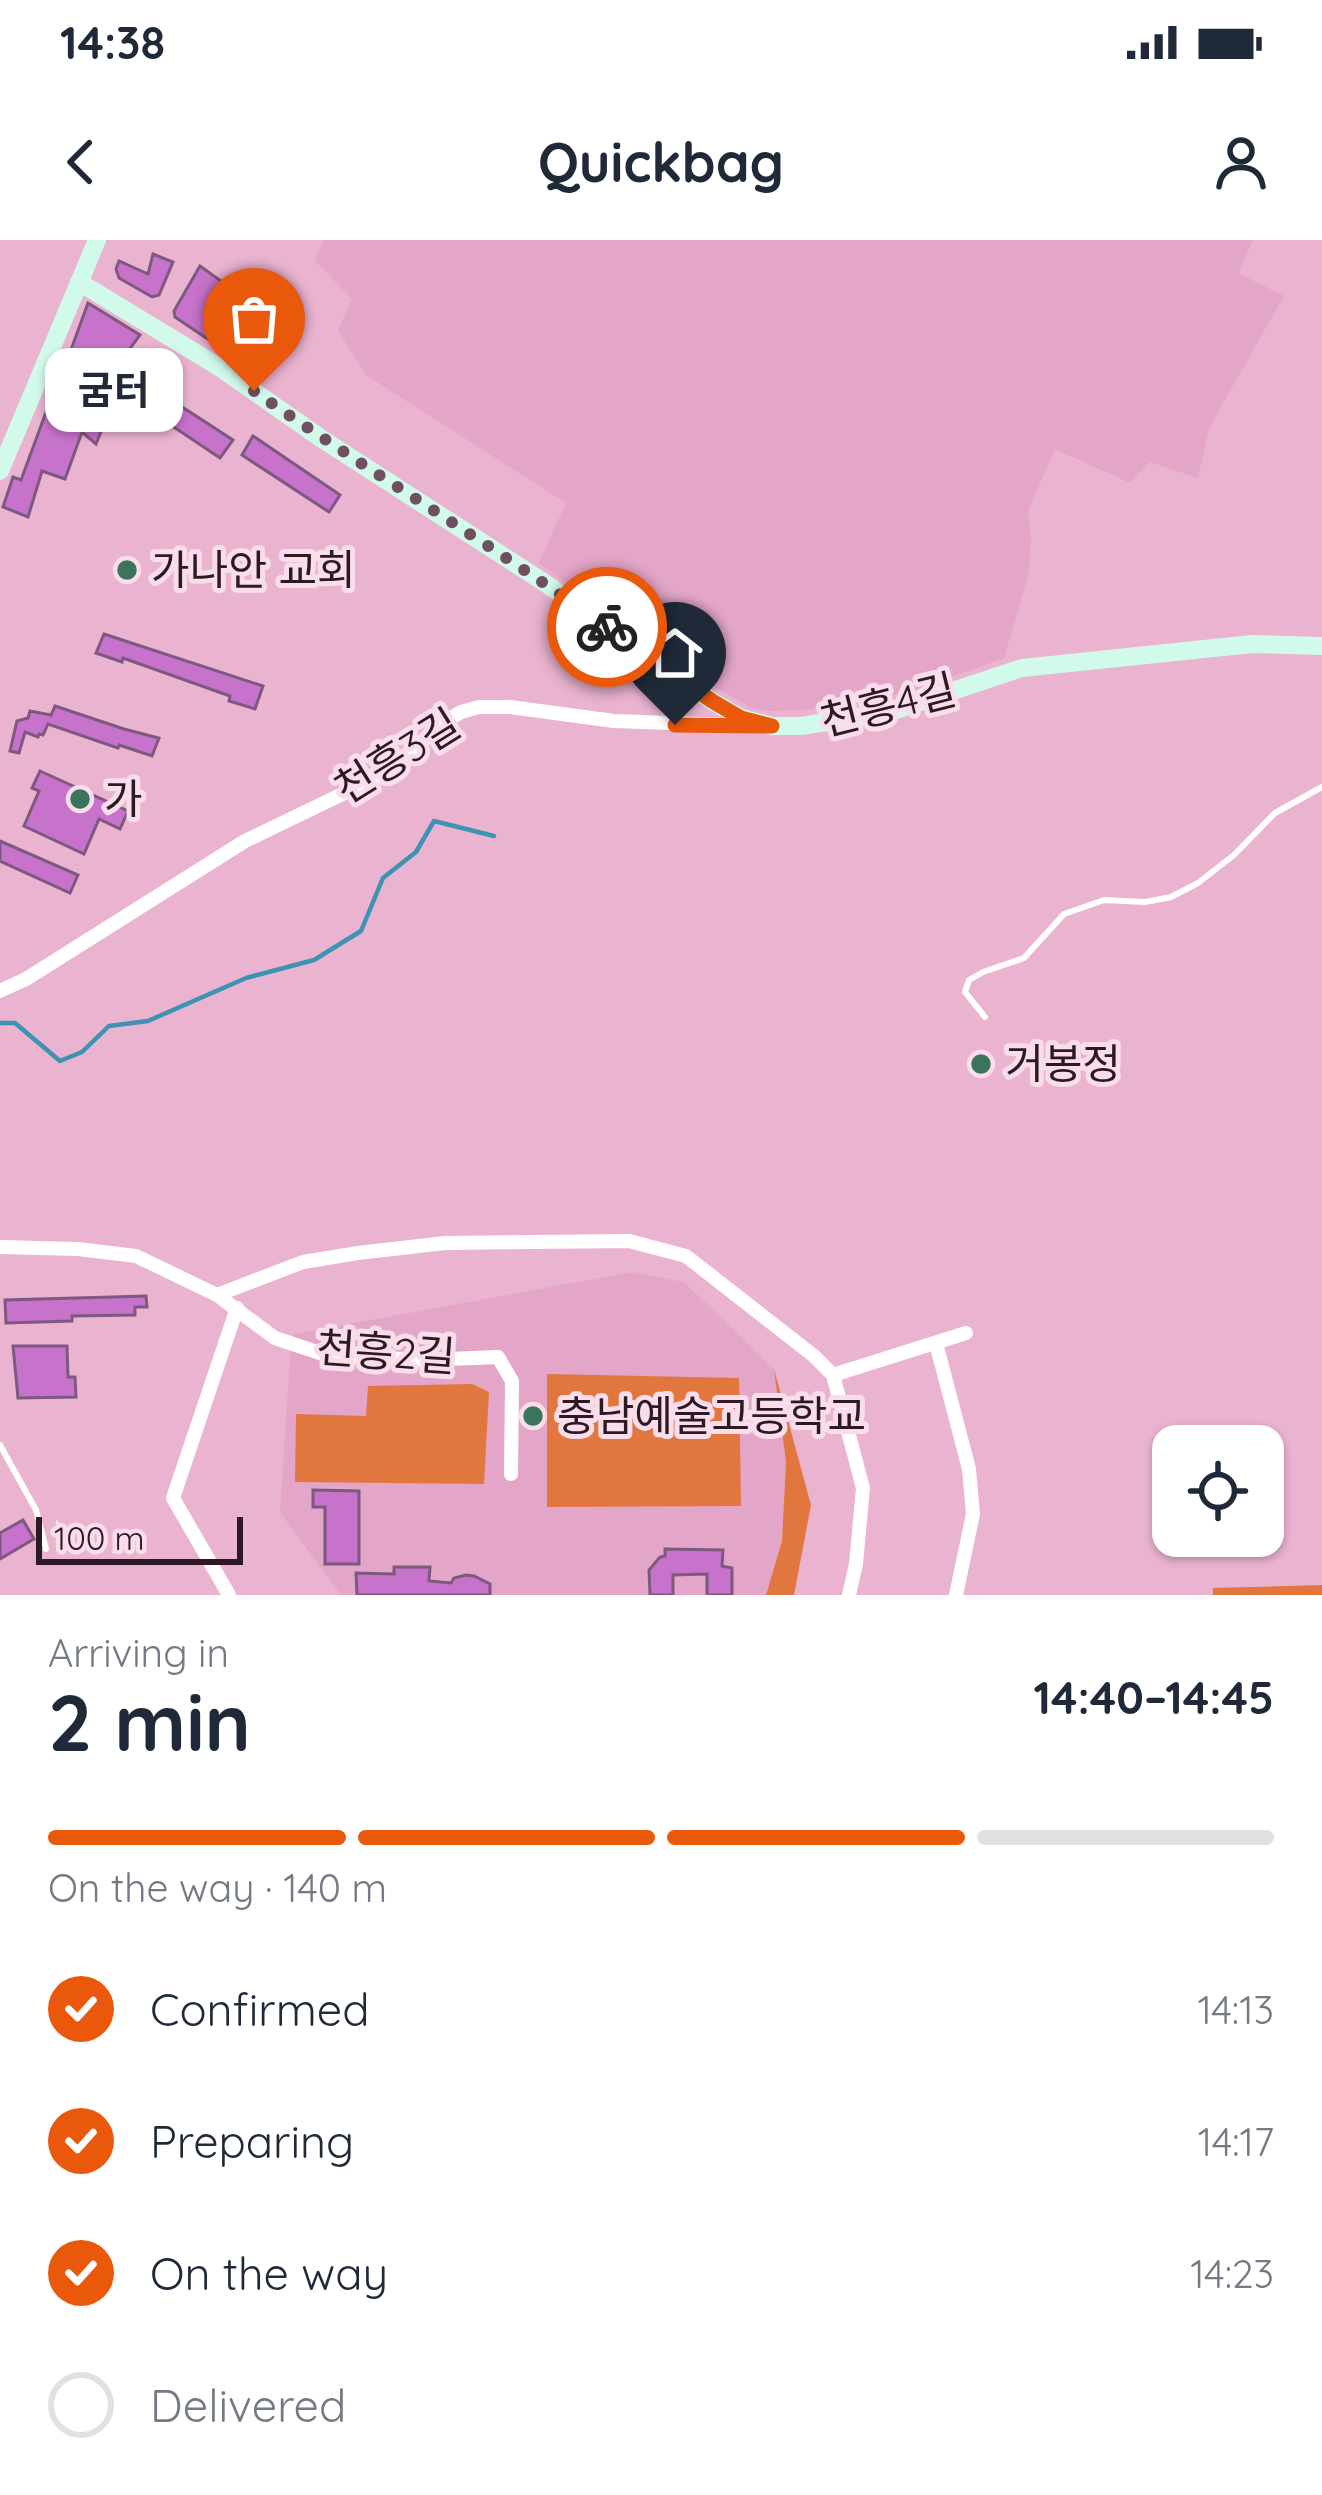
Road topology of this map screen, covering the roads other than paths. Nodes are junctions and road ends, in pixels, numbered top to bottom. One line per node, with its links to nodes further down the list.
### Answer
1 (97, 240): 2 (street)
2 (79, 282): 3 (street); 5 (street, 천흥4길)
3 (0, 471)
4 (1322, 646): 5 (street, 천흥4길)
5 (772, 726): 7 (street, 천흥3길)
6 (1322, 788): 8 (lane)
7 (0, 991)
8 (985, 1016)
9 (0, 1246): 10 (street, 천흥2길)
10 (217, 1294): 11 (street, 천흥2길); 14 (street)
11 (237, 1308): 16 (street, 천흥2길); 18 (street)
12 (967, 1333): 13 (street)
13 (936, 1343): 14 (street); 20 (street)
14 (833, 1375): 19 (street)
15 (0, 1445): 17 (lane)
16 (512, 1474)
17 (46, 1549)
18 (229, 1595)
19 (849, 1595)
20 (956, 1595)

